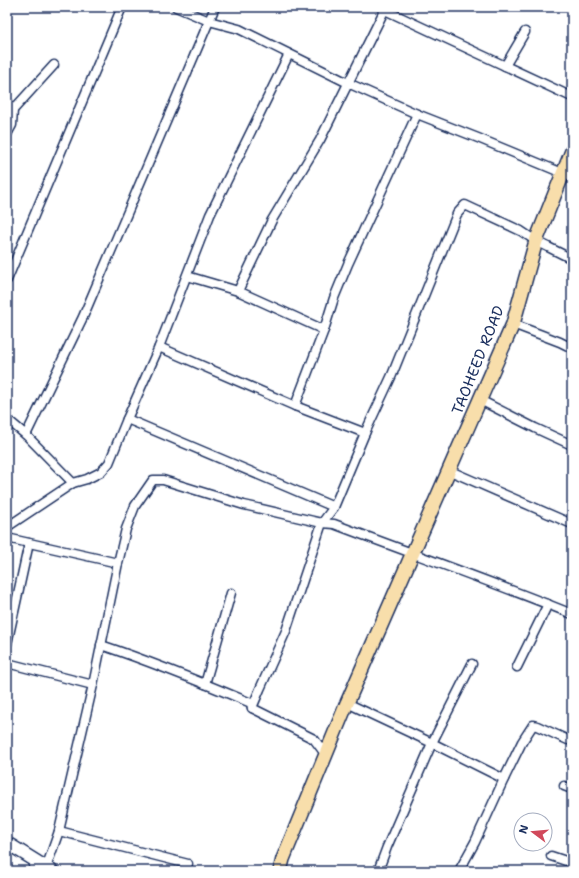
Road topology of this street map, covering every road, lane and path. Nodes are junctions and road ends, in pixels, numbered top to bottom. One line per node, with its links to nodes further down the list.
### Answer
1 (122, 7): 21 (street)
2 (176, 7): 5 (street)
3 (215, 7): 5 (street)
4 (385, 8): 9 (street); 10 (street)
5 (209, 21): 7 (street); 32 (street)
6 (525, 32): 9 (street)
7 (288, 54): 10 (street); 20 (street)
8 (54, 65): 13 (street)
9 (505, 66): 11 (street)
10 (348, 83): 14 (street); 22 (street)
11 (572, 97)
12 (7, 101): 13 (street)
13 (13, 110): 15 (street)
14 (417, 114): 17 (street); 24 (street)
15 (7, 134)
16 (572, 152): 17 (main road, TAOHEED ROAD)
17 (568, 175): 18 (main road, TAOHEED ROAD)
18 (536, 241): 19 (street); 23 (main road, TAOHEED ROAD); 31 (street)
19 (572, 259)
20 (187, 276): 22 (street); 25 (street)
21 (7, 280)
22 (238, 291): 24 (street)
23 (513, 324): 26 (street); 27 (main road, TAOHEED ROAD)
24 (324, 330): 28 (street)
25 (159, 347): 28 (street); 30 (street)
26 (572, 348)
27 (480, 400): 33 (street); 34 (main road, TAOHEED ROAD)
28 (295, 406): 31 (street)
29 (7, 419): 32 (street)
30 (127, 419): 35 (street); 36 (street)
31 (364, 433): 36 (street)
32 (26, 435): 35 (street)
33 (572, 444)
34 (448, 470): 38 (street); 42 (main road, TAOHEED ROAD)
35 (73, 483): 39 (street)
36 (334, 507): 37 (street)
37 (322, 524): 42 (street); 43 (street); 55 (street)
38 (572, 524)
39 (7, 527)
40 (7, 538): 41 (street)
41 (29, 543): 43 (street); 47 (street)
42 (413, 554): 45 (street); 54 (main road, TAOHEED ROAD)
43 (118, 563): 48 (street)
44 (231, 593): 52 (street)
45 (548, 604): 46 (street); 51 (street)
46 (572, 614)
47 (7, 644)
48 (101, 645): 52 (street); 53 (street)
49 (7, 663): 53 (street)
50 (472, 664): 57 (street)
51 (516, 667)
52 (205, 684): 55 (street)
53 (93, 685): 62 (street)
54 (347, 703): 57 (street); 58 (main road, TAOHEED ROAD)
55 (252, 708): 58 (street)
56 (572, 740): 59 (street)
57 (432, 742): 59 (street); 70 (street)
58 (326, 755): 69 (main road, TAOHEED ROAD)
59 (504, 779): 71 (street)
60 (564, 786): 61 (street)
61 (572, 789)
62 (59, 831): 66 (street); 68 (street)
63 (7, 843): 67 (street)
64 (551, 856): 65 (street)
65 (572, 863)
66 (188, 864)
67 (34, 866): 68 (street)
68 (49, 869)
69 (280, 871)
70 (378, 871)
71 (459, 871)

